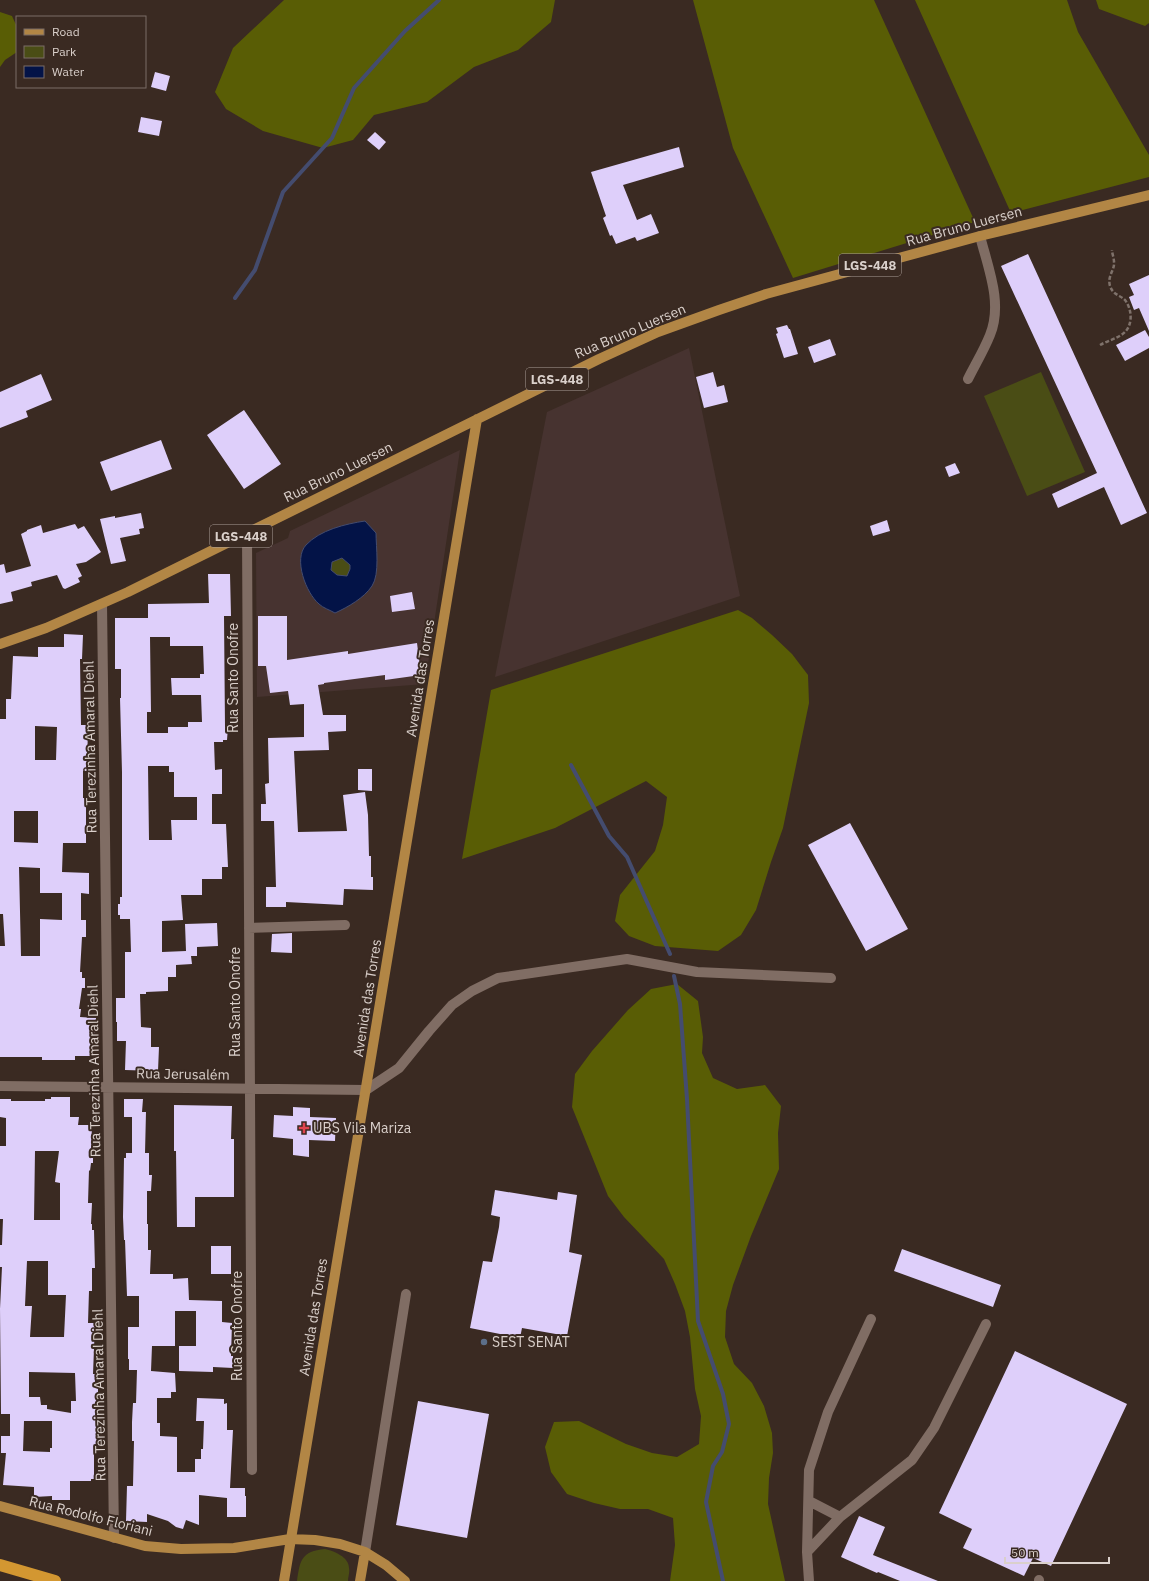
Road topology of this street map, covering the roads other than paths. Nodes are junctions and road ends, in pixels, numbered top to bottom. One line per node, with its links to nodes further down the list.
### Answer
1 (1149, 195): 2 (main road, Rua Bruno Luersen / LGS-448)
2 (980, 236): 3 (street); 4 (main road, Rua Bruno Luersen / LGS-448)
3 (968, 379)
4 (477, 419): 5 (main road, Rua Bruno Luersen / LGS-448); 14 (main road, Avenida das Torres)
5 (247, 533): 6 (main road, Rua Bruno Luersen / LGS-448); 9 (street, Rua Santo Onofre)
6 (102, 604): 7 (main road, Rua Bruno Luersen / LGS-448); 12 (street, Rua Terezinha Amaral Diehl)
7 (0, 644)
8 (345, 925): 9 (street)
9 (249, 928): 13 (street, Rua Santo Onofre)
10 (830, 978): 14 (street)
11 (0, 1086): 12 (street, Rua Jerusalém)
12 (108, 1087): 13 (street, Rua Jerusalém); 22 (street, Rua Terezinha Amaral Diehl)
13 (250, 1088): 14 (street, Rua Jerusalém); 18 (street, Rua Santo Onofre)
14 (366, 1090): 23 (main road, Avenida das Torres)
15 (406, 1294): 24 (street)
16 (871, 1319): 19 (street)
17 (986, 1324): 21 (street)
18 (252, 1470)
19 (809, 1501): 21 (street); 25 (street)
20 (0, 1506): 22 (main road, Rua Rodolfo Floriani)
21 (840, 1517): 25 (street)
22 (114, 1538): 23 (main road, Rua Rodolfo Floriani)
23 (290, 1539): 24 (main road, Rua Rodolfo Floriani); 28 (main road, Avenida das Torres)
24 (365, 1552): 29 (main road); 30 (main road, Rua Rodolfo Floriani)
25 (807, 1552): 31 (street)
26 (0, 1565): 27 (highway)
27 (55, 1581)
28 (284, 1581)
29 (360, 1581)
30 (405, 1581)
31 (809, 1581)

